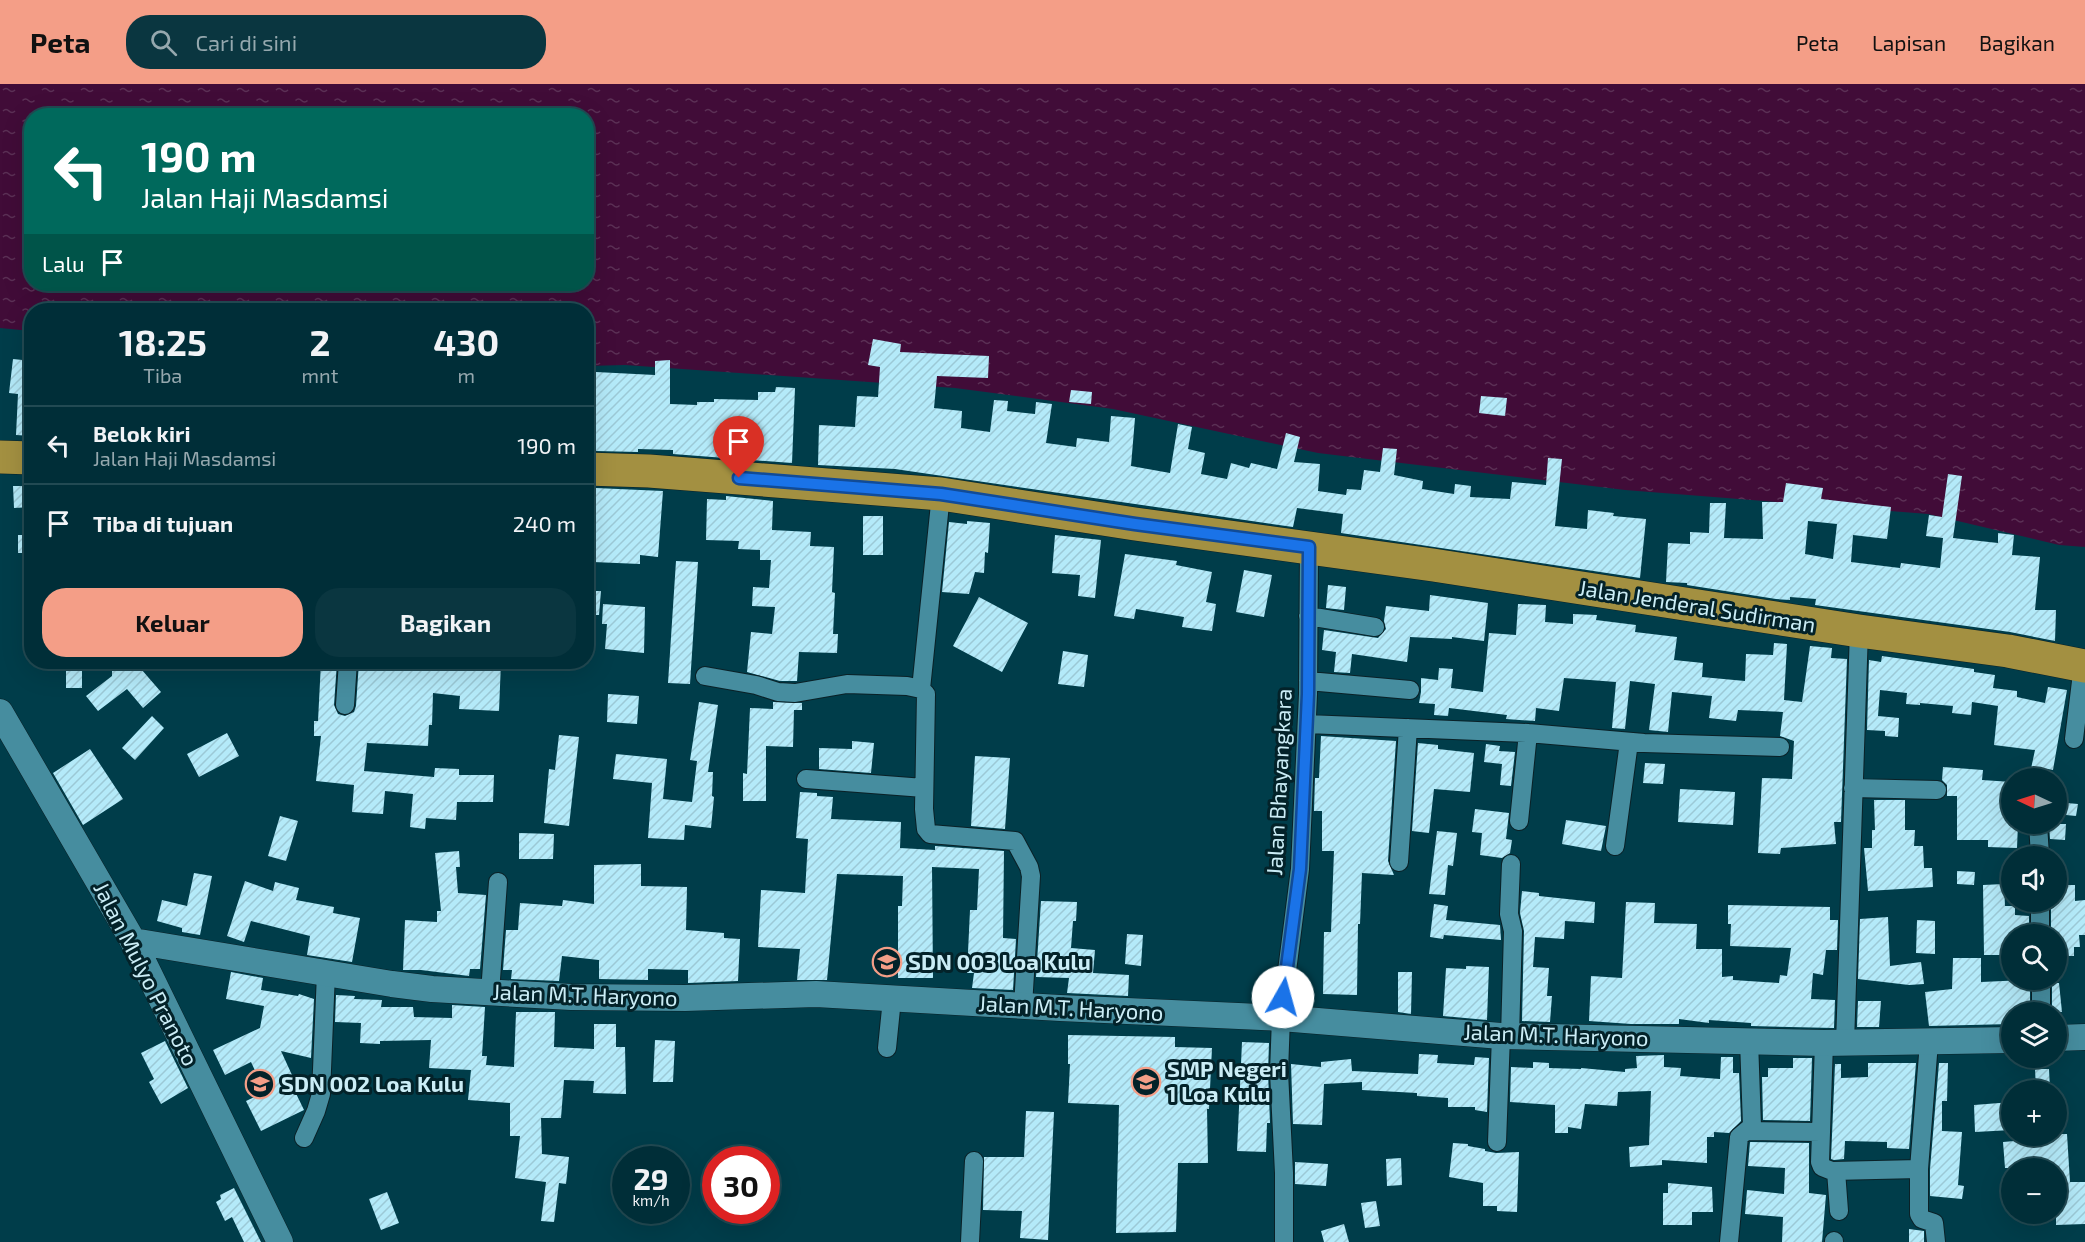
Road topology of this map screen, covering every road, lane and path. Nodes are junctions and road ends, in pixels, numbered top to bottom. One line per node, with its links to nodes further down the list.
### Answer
1 (0, 457): 2 (highway)
2 (24, 458)
3 (594, 469): 4 (highway, Jalan Jenderal Sudirman)
4 (941, 494): 5 (highway, Jalan Jenderal Sudirman); 13 (street)
5 (1309, 547): 6 (street, Jalan Bhayangkara); 8 (highway, Jalan Jenderal Sudirman)
6 (1308, 616): 7 (street); 12 (street, Jalan Bhayangkara)
7 (1375, 627)
8 (1859, 631): 9 (highway, Jalan Jenderal Sudirman); 25 (street)
9 (2084, 666): 20 (street)
10 (348, 669): 15 (street)
11 (705, 676): 13 (street)
12 (1308, 681): 14 (street); 17 (street, Jalan Bhayangkara)
13 (921, 689): 24 (street)
14 (1410, 690)
15 (345, 705)
16 (0, 712): 32 (street, Jalan Mulyo Pranoto)
17 (1307, 724): 18 (street); 37 (street, Jalan Bhayangkara)
18 (1408, 728): 19 (street); 29 (street)
19 (1528, 734): 21 (street); 27 (street)
20 (2074, 739)
21 (1629, 742): 22 (street); 28 (street)
22 (1780, 747)
23 (806, 779): 24 (street)
24 (924, 788): 36 (street)
25 (1854, 788): 26 (street); 44 (street)
26 (1937, 790)
27 (1519, 821)
28 (1615, 846)
29 (1399, 862)
30 (1511, 864): 38 (street)
31 (498, 882): 34 (street)
32 (133, 941): 33 (street, Jalan M.T. Haryono); 54 (street, Jalan Mulyo Pranoto)
33 (326, 973): 34 (street, Jalan M.T. Haryono); 48 (street)
34 (490, 993): 35 (street, Jalan M.T. Haryono)
35 (892, 999): 36 (street, Jalan M.T. Haryono); 45 (street)
36 (1023, 1006): 37 (street, Jalan M.T. Haryono)
37 (1281, 1018): 38 (street, Jalan M.T. Haryono); 56 (street, Jalan Bhayangkara)
38 (1505, 1036): 41 (street, Jalan M.T. Haryono); 49 (street)
39 (2085, 1036): 40 (street)
40 (2067, 1037)
41 (1749, 1040): 44 (street, Jalan M.T. Haryono); 46 (street)
42 (2001, 1040): 43 (street, Jalan M.T. Haryono)
43 (1929, 1042): 44 (street, Jalan M.T. Haryono); 51 (street)
44 (1834, 1043): 47 (street)
45 (887, 1048)
46 (1747, 1131): 47 (street); 57 (street)
47 (1821, 1132): 52 (street)
48 (304, 1138)
49 (1497, 1142)
50 (974, 1161): 55 (street)
51 (1919, 1169): 52 (street); 58 (street)
52 (1836, 1171): 53 (street)
53 (1839, 1211)
54 (280, 1242)
55 (970, 1242)
56 (1284, 1242)
57 (1729, 1242)
58 (1936, 1242)

